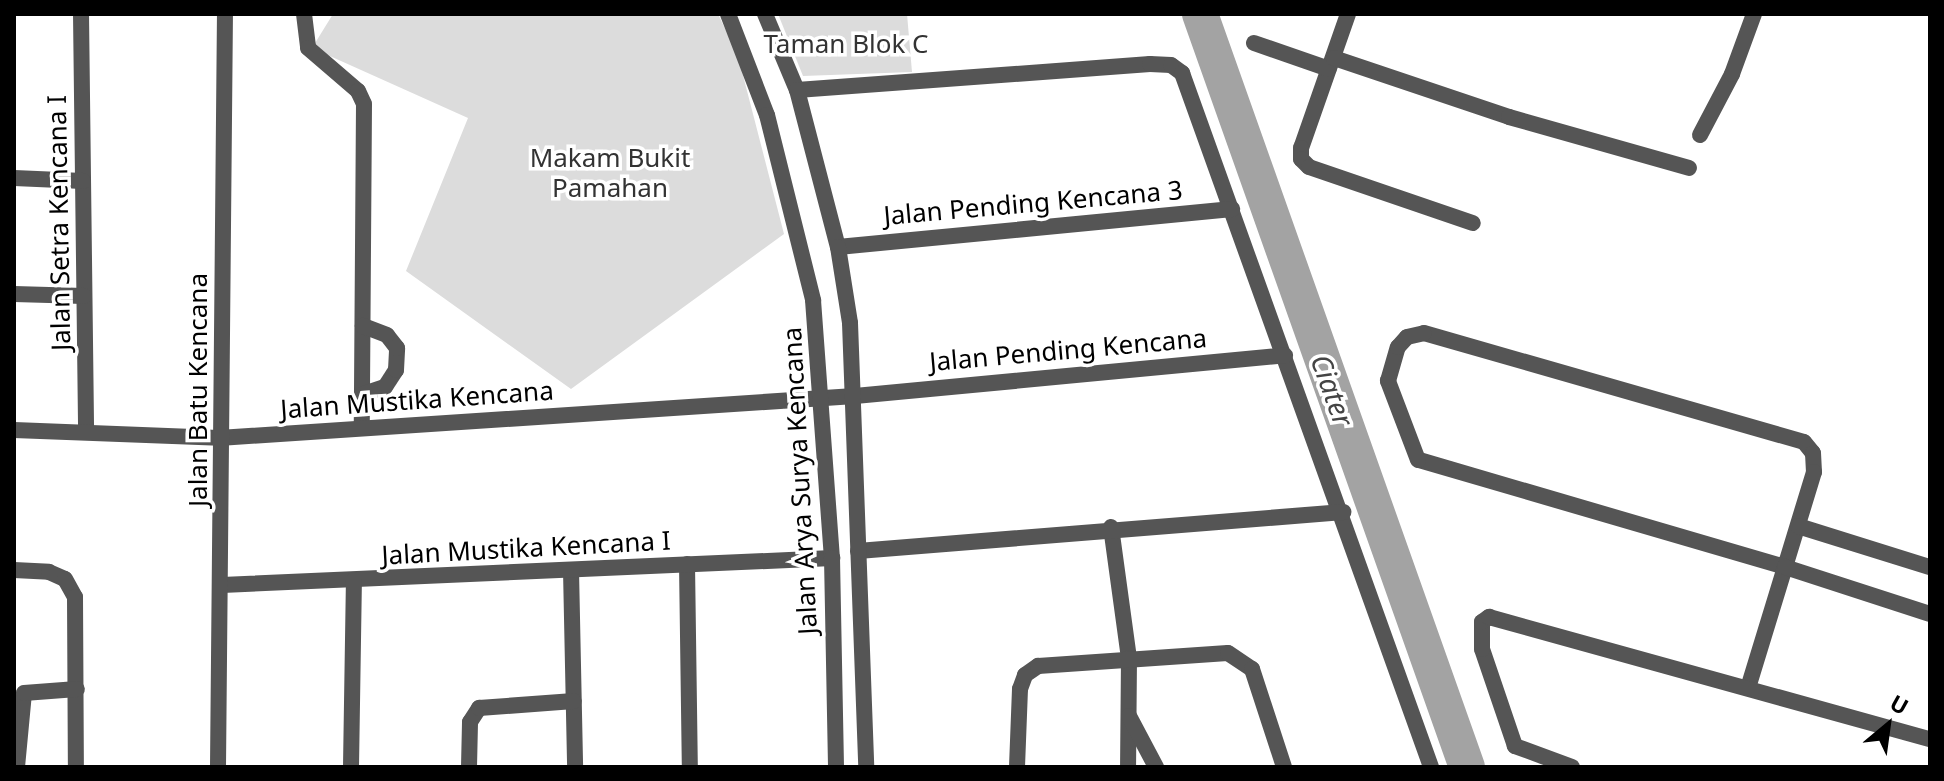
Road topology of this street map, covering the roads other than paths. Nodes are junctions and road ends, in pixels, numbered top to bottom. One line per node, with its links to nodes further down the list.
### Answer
1 (81, 14): 14 (street, Jalan Setra Kencana I)
2 (225, 14): 28 (street, Jalan Batu Kencana)
3 (304, 14): 20 (street)
4 (728, 14): 23 (street, Jalan Arya Surya Kencana)
5 (765, 14): 10 (street, Jalan Arya Surya Kencana)
6 (1348, 14): 9 (street)
7 (1754, 14): 11 (street)
8 (1254, 43): 9 (street)
9 (1331, 63): 12 (street); 16 (street)
10 (797, 90): 15 (street); 17 (street, Jalan Arya Surya Kencana)
11 (1700, 135)
12 (1689, 168)
13 (14, 178): 14 (street)
14 (83, 181): 19 (street, Jalan Setra Kencana I)
15 (1232, 209): 17 (street, Jalan Pending Kencana 3); 21 (street)
16 (1473, 223)
17 (838, 247): 24 (street, Jalan Arya Surya Kencana)
18 (14, 294): 19 (street)
19 (84, 296): 27 (street, Jalan Setra Kencana I)
20 (363, 326): 22 (street); 22 (street)
21 (1285, 355): 24 (street, Jalan Pending Kencana); 29 (street)
22 (363, 394): 25 (street)
23 (823, 395): 24 (street, Jalan Pending Kencana); 25 (street, Jalan Mustika Kencana); 33 (street, Jalan Arya Surya Kencana)
24 (855, 396): 32 (street, Jalan Arya Surya Kencana)
25 (362, 428): 28 (street, Jalan Mustika Kencana)
26 (14, 430): 27 (street, Jalan Mustika Kencana)
27 (86, 432): 28 (street, Jalan Mustika Kencana)
28 (219, 438): 40 (street, Jalan Batu Kencana)
29 (1343, 512): 31 (street); 61 (street)
30 (1798, 526): 35 (street); 35 (street); 36 (street)
31 (1111, 527): 32 (street); 42 (street)
32 (858, 551): 56 (street, Jalan Arya Surya Kencana)
33 (832, 558): 34 (street, Jalan Mustika Kencana I); 55 (street, Jalan Arya Surya Kencana)
34 (687, 564): 38 (street, Jalan Mustika Kencana I); 54 (street)
35 (1785, 567): 41 (street); 43 (street)
36 (1930, 567)
37 (14, 570): 44 (street)
38 (571, 570): 39 (street, Jalan Mustika Kencana I); 45 (street)
39 (354, 580): 40 (street, Jalan Mustika Kencana I); 51 (street)
40 (222, 585): 50 (street, Jalan Batu Kencana)
41 (1930, 614)
42 (1129, 658): 46 (street); 57 (street); 60 (street)
43 (1748, 688): 47 (street); 62 (street)
44 (77, 689): 48 (street); 49 (street)
45 (574, 701): 52 (street); 53 (street)
46 (1129, 716): 58 (street); 59 (street)
47 (1930, 739)
48 (17, 767)
49 (76, 767)
50 (218, 767)
51 (351, 767)
52 (469, 767)
53 (575, 767)
54 (690, 767)
55 (836, 767)
56 (866, 767)
57 (1017, 767)
58 (1128, 767)
59 (1156, 767)
60 (1284, 767)
61 (1431, 767)
62 (1572, 767)

